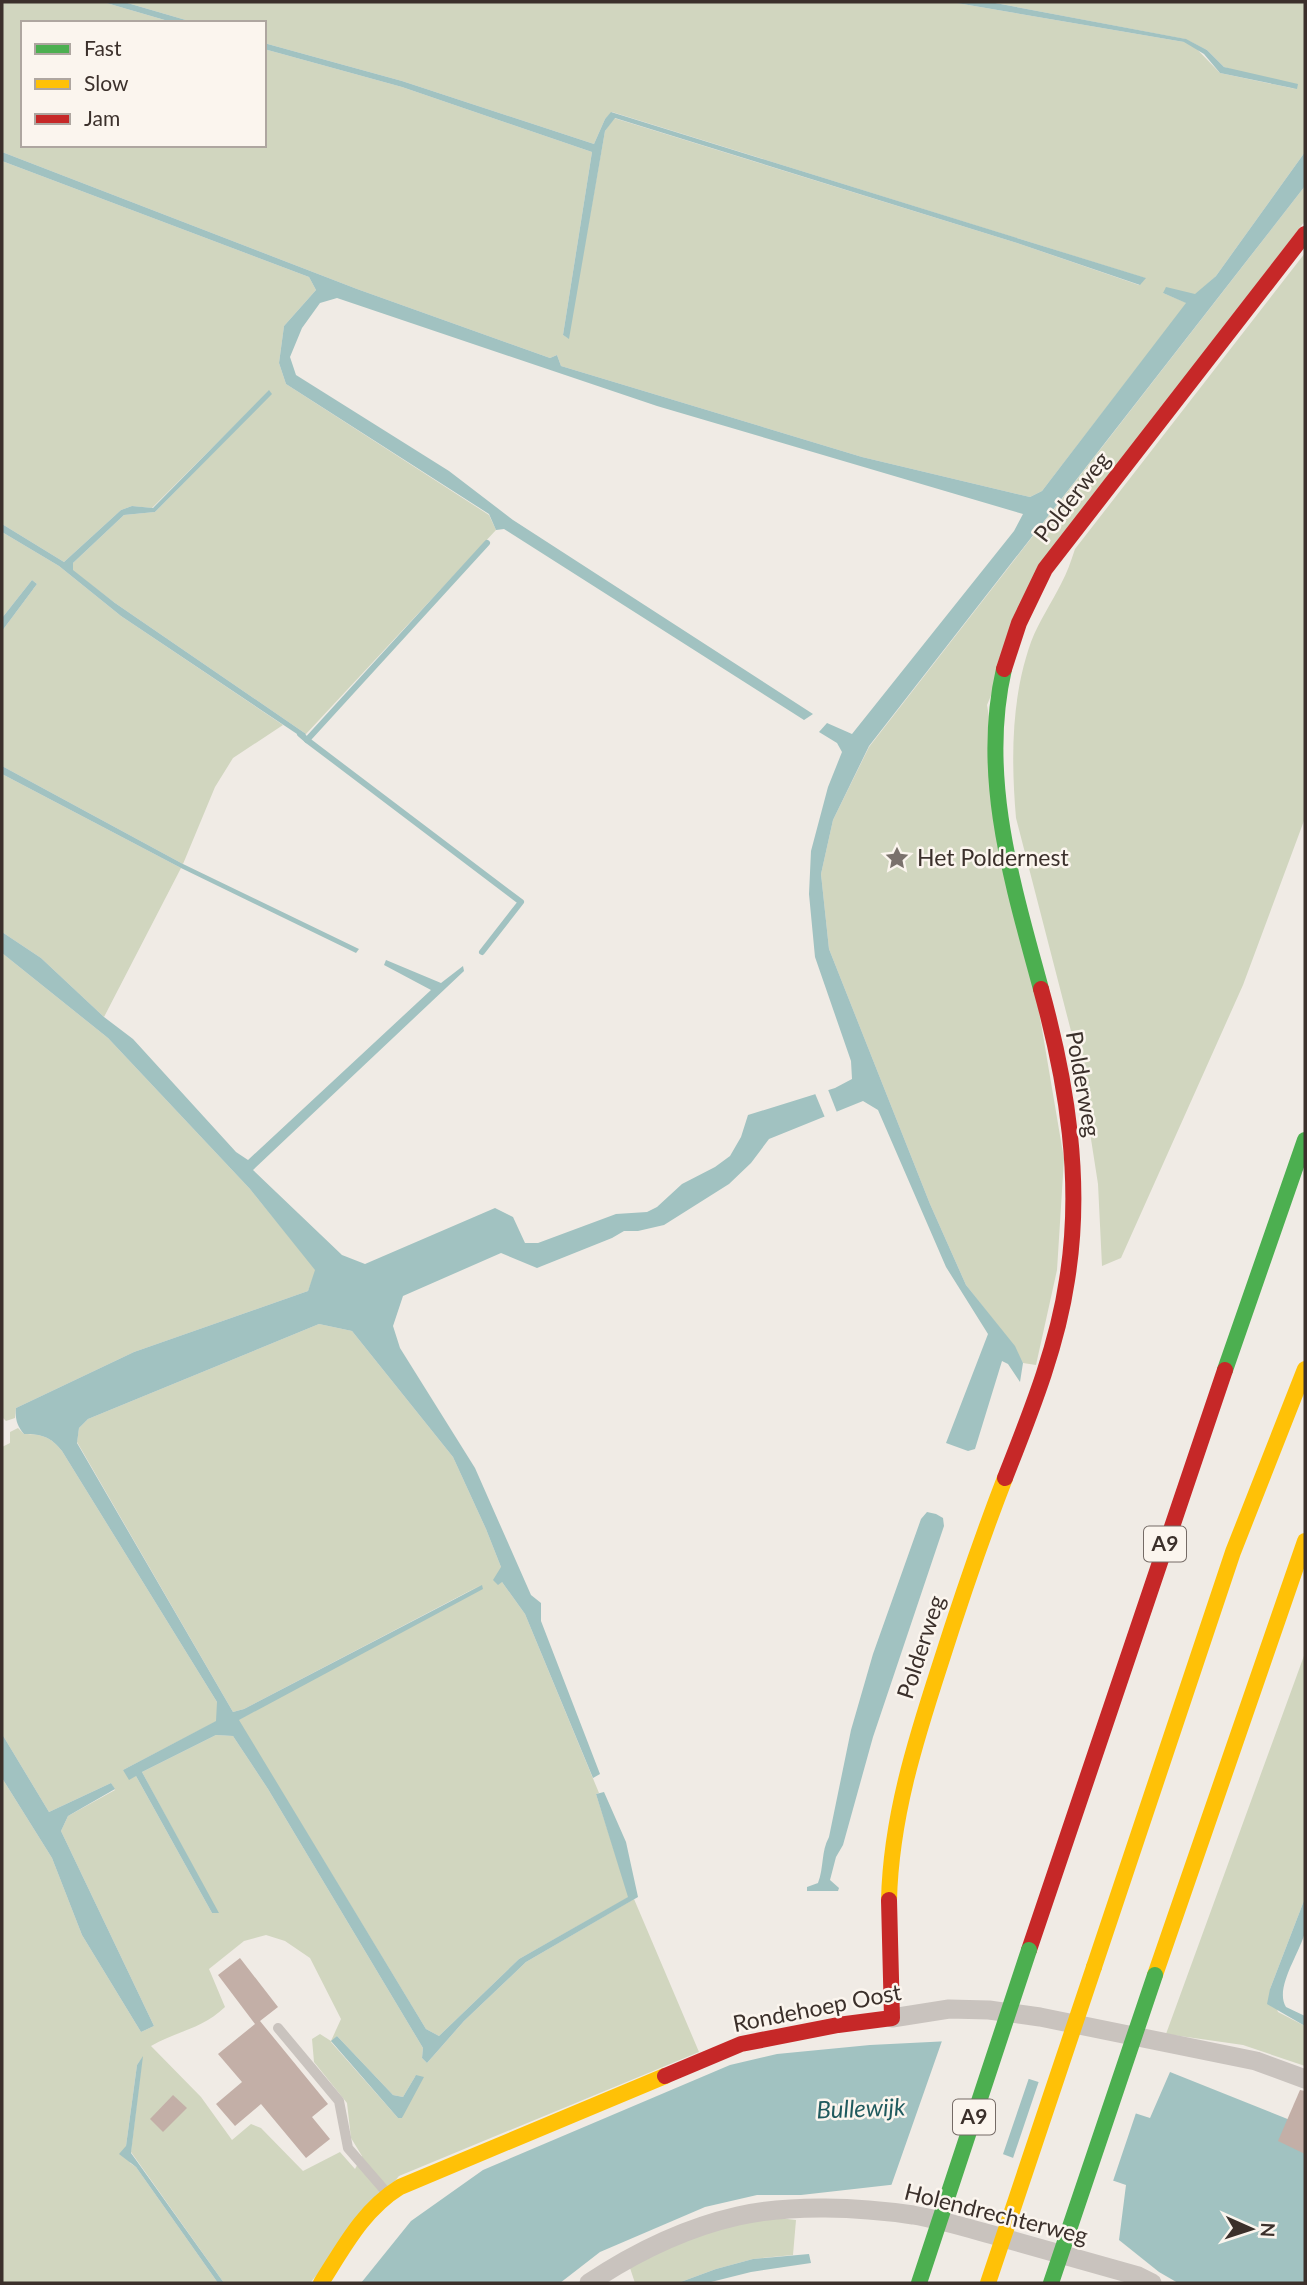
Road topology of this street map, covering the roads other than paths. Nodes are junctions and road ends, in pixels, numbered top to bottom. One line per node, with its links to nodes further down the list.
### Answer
1 (1305, 234): 5 (main road, Polderweg)
2 (1305, 1140): 11 (main road, A9, bridge)
3 (1305, 1369): 12 (main road, bridge)
4 (1305, 1541): 13 (main road, bridge)
5 (892, 2018): 7 (street, Rondehoep Oost); 8 (main road, Rondehoep Oost)
6 (278, 2028): 8 (lane)
7 (1305, 2078)
8 (387, 2193): 9 (main road, Rondehoep Oost)
9 (321, 2283)
10 (589, 2283): 14 (street, Holendrechterweg)
11 (919, 2283)
12 (988, 2283)
13 (1051, 2283)
14 (1152, 2283)

